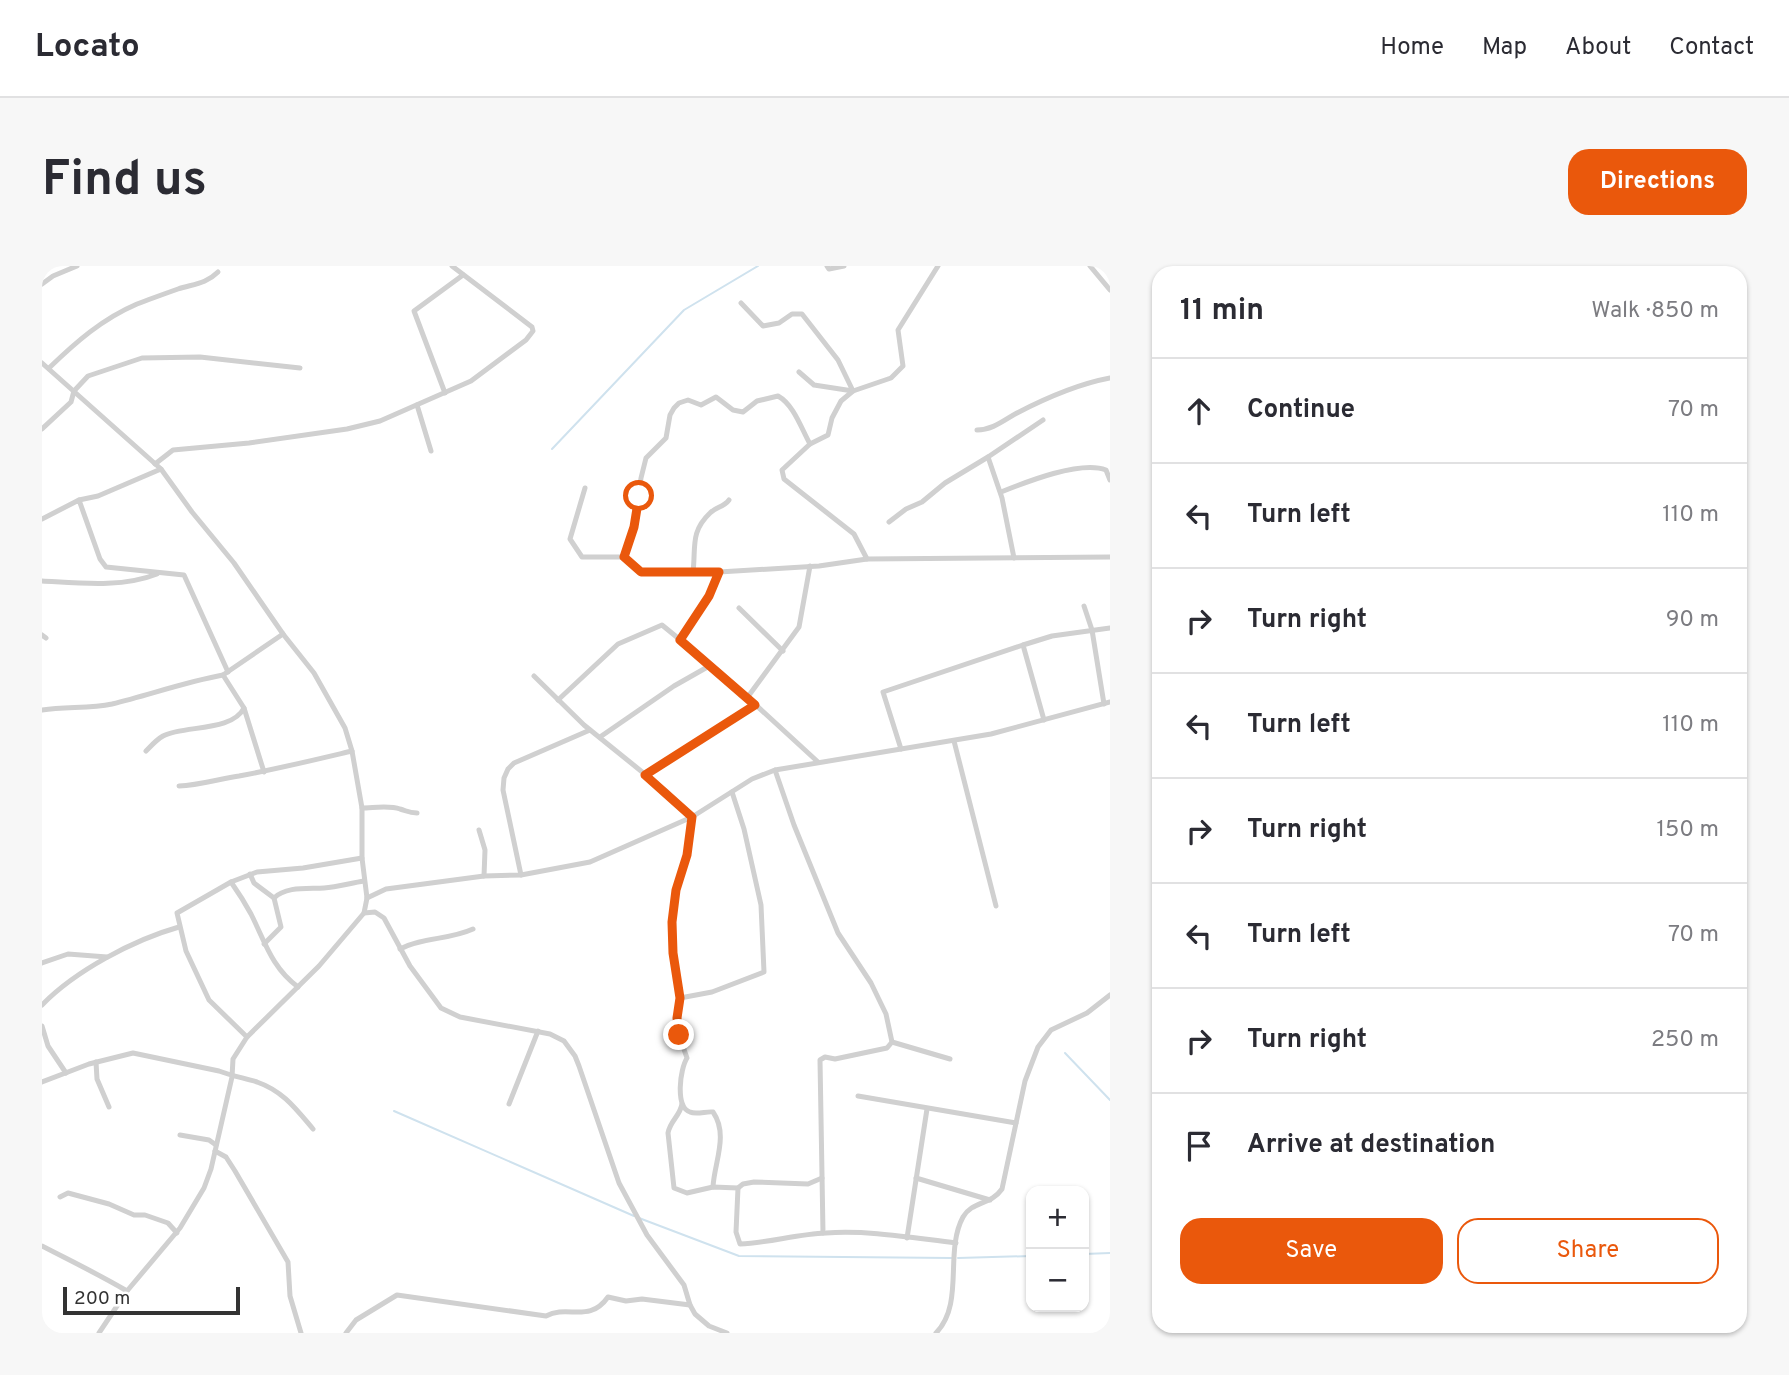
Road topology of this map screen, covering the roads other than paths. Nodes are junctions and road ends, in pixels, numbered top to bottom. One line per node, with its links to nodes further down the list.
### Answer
1 (77, 266): 9 (street)
2 (453, 266): 8 (street)
3 (827, 266): 4 (street)
4 (844, 266)
5 (938, 266): 18 (street)
6 (1090, 266): 10 (street)
7 (218, 272): 13 (street)
8 (463, 275): 19 (street); 19 (street)
9 (42, 284)
10 (1110, 290)
11 (741, 303): 18 (street)
12 (42, 363): 13 (street)
13 (49, 368): 17 (street)
14 (300, 368): 17 (street)
15 (799, 372): 18 (street)
16 (1110, 379): 23 (street)
17 (74, 391): 22 (street); 27 (street)
18 (853, 391): 24 (street)
19 (445, 393): 20 (street)
20 (417, 405): 25 (street); 27 (street)
21 (1043, 420): 26 (street)
22 (42, 429)
23 (977, 430)
24 (810, 444): 35 (street); 38 (street)
25 (431, 451)
26 (988, 457): 30 (street); 34 (street)
27 (158, 466): 31 (street); 48 (street)
28 (1110, 480): 30 (street)
29 (585, 488): 35 (street)
30 (1001, 492): 37 (street)
31 (79, 500): 33 (street); 40 (street)
32 (729, 500): 41 (street)
33 (42, 519)
34 (889, 522)
35 (624, 557): 41 (street)
36 (1110, 557): 37 (street)
37 (1014, 558): 38 (street)
38 (867, 559): 39 (street)
39 (810, 566): 42 (street); 51 (street)
40 (160, 572): 43 (street); 53 (street)
41 (693, 572): 42 (street)
42 (719, 572): 49 (street)
43 (42, 581)
44 (1084, 606): 47 (street)
45 (739, 608): 51 (street)
46 (1110, 628): 47 (street)
47 (1091, 630): 50 (street); 57 (street)
48 (283, 634): 53 (street); 67 (street)
49 (680, 640): 52 (street); 56 (street)
50 (1023, 645): 61 (street); 65 (street)
51 (783, 650): 55 (street)
52 (711, 665): 55 (street); 63 (street)
53 (225, 673): 59 (street); 60 (street)
54 (534, 676): 56 (street)
55 (747, 698): 58 (street)
56 (558, 700): 62 (street)
57 (1107, 703): 61 (street)
58 (755, 705): 68 (street); 71 (street)
59 (244, 708): 66 (street); 70 (street)
60 (42, 710)
61 (1044, 720): 64 (street)
62 (590, 730): 63 (street); 80 (street)
63 (600, 737): 71 (street)
64 (954, 741): 65 (street); 86 (street)
65 (901, 749): 68 (street)
66 (146, 751)
67 (352, 751): 70 (street); 74 (street)
68 (818, 762): 69 (street)
69 (775, 770): 73 (street); 101 (street)
70 (264, 772): 72 (street)
71 (645, 775): 76 (street)
72 (179, 786)
73 (732, 792): 76 (street); 96 (street)
74 (362, 808): 75 (street); 78 (street)
75 (417, 813)
76 (692, 817): 80 (street); 96 (street)
77 (479, 830): 81 (street)
78 (362, 858): 79 (street); 83 (street)
79 (250, 874): 82 (street); 84 (street)
80 (521, 875): 81 (street)
81 (484, 876): 85 (street)
82 (231, 881): 88 (street); 90 (street)
83 (364, 881): 84 (street); 85 (street)
84 (274, 898): 90 (street)
85 (367, 898): 87 (street)
86 (996, 906)
87 (364, 913): 91 (street); 94 (street)
88 (179, 927): 92 (street); 100 (street)
89 (473, 929): 91 (street)
90 (264, 944): 94 (street)
91 (400, 949): 99 (street)
92 (107, 957): 93 (street); 97 (street)
93 (42, 964)
94 (298, 987): 100 (street)
95 (1110, 995): 112 (street)
96 (680, 998): 108 (street)
97 (42, 1005)
98 (42, 1026): 104 (street)
99 (537, 1031): 109 (street); 128 (street)
100 (247, 1037): 105 (street)
101 (892, 1041): 102 (street); 116 (street)
102 (950, 1059)
103 (96, 1062): 104 (street); 105 (street); 110 (street)
104 (66, 1073): 106 (street)
105 (232, 1077): 113 (street); 115 (street)
106 (42, 1082)
107 (858, 1096): 111 (street)
108 (683, 1100): 118 (street); 118 (street)
109 (509, 1104)
110 (109, 1107)
111 (927, 1109): 112 (street); 117 (street)
112 (1016, 1123): 121 (street)
113 (313, 1129)
114 (180, 1135): 115 (street)
115 (215, 1148): 122 (street); 131 (street)
116 (822, 1178): 119 (street); 123 (street)
117 (916, 1178): 121 (street); 124 (street)
118 (713, 1187): 119 (street)
119 (738, 1188): 123 (street)
120 (60, 1197): 122 (street)
121 (991, 1200): 125 (street)
122 (177, 1233): 127 (street)
123 (823, 1233): 124 (street)
124 (907, 1238): 125 (street)
125 (956, 1243): 134 (street)
126 (42, 1245): 127 (street)
127 (127, 1291): 130 (street)
128 (690, 1305): 129 (street); 132 (street)
129 (708, 1330): 133 (street)
130 (99, 1333)
131 (301, 1333)
132 (346, 1333)
133 (727, 1333)
134 (936, 1333)

